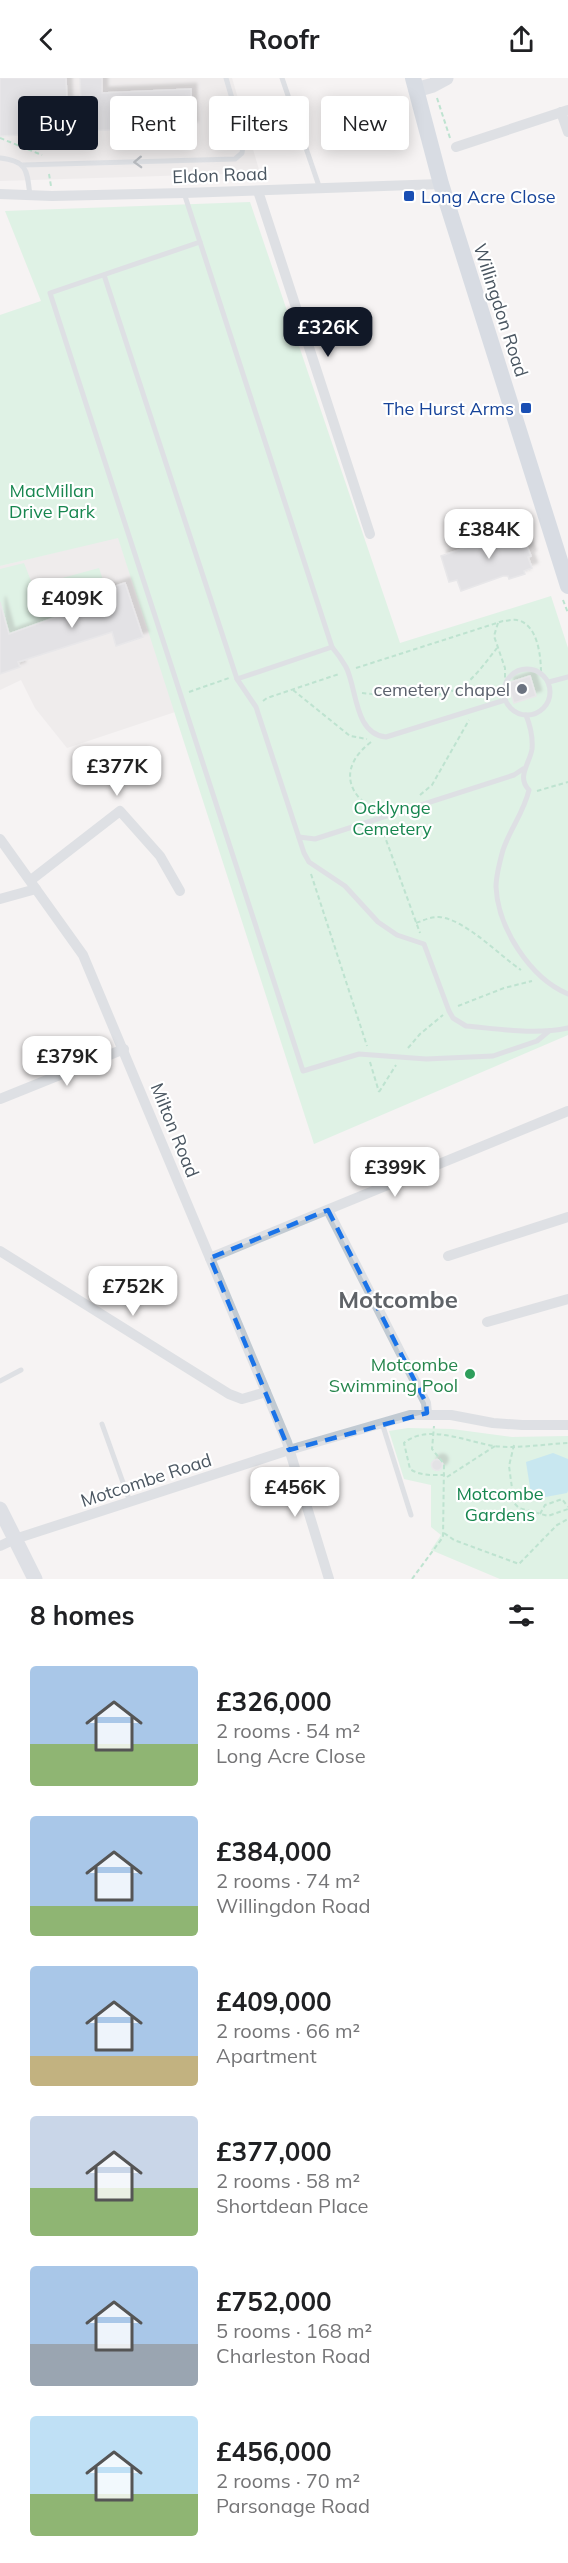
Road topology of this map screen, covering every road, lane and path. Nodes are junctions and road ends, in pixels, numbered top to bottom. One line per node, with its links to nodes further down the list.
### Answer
1 (226, 78): 9 (lane, one-way to 9)
2 (282, 78): 11 (lane)
3 (440, 82): 4 (street); 7 (path)
4 (415, 84): 10 (main road, Willingdon Road)
5 (565, 111): 6 (street); 7 (street)
6 (568, 132)
7 (453, 144)
8 (0, 158): 9 (lane)
9 (23, 165): 15 (lane)
10 (441, 184): 11 (street, Eldon Road); 19 (main road, Willingdon Road)
11 (320, 189): 12 (street, Eldon Road)
12 (258, 191): 13 (street, Eldon Road); 18 (street)
13 (184, 193): 15 (street, Eldon Road); 16 (lane)
14 (0, 194): 15 (street, Eldon Road)
15 (30, 195)
16 (200, 242): 17 (lane); 22 (lane)
17 (104, 275): 27 (lane); 32 (lane)
18 (370, 534)
19 (565, 564): 20 (main road, Willingdon Road)
20 (568, 586)
21 (498, 623): 23 (path); 24 (path); 25 (path)
22 (332, 647): 24 (lane); 27 (lane)
23 (497, 648): 29 (path); 31 (path)
24 (348, 671): 30 (path); 31 (lane)
25 (541, 673): 28 (lane); 29 (lane)
26 (568, 677): 28 (lane)
27 (237, 680): 32 (path); 34 (lane)
28 (549, 682): 36 (lane)
29 (505, 684): 33 (lane)
30 (291, 690): 34 (path); 37 (path)
31 (353, 693): 37 (lane)
32 (181, 695): 57 (lane)
33 (505, 700): 35 (lane); 36 (lane)
34 (256, 707): 44 (lane)
35 (475, 709): 37 (lane); 41 (path)
36 (525, 715): 38 (lane)
37 (378, 736): 42 (path)
38 (523, 769): 40 (lane); 41 (lane)
39 (568, 782): 40 (path)
40 (529, 790): 52 (lane)
41 (410, 808): 42 (lane)
42 (388, 816): 43 (lane)
43 (378, 819): 44 (lane); 50 (path)
44 (298, 837): 46 (lane)
45 (0, 838): 47 (street, Milton Road)
46 (309, 862): 51 (lane); 57 (path)
47 (34, 884): 48 (street); 49 (street); 56 (street, Milton Road)
48 (180, 891)
49 (0, 899)
50 (416, 923): 51 (path); 52 (path)
51 (424, 944): 55 (lane)
52 (543, 979): 53 (lane)
53 (568, 994)
54 (568, 1028): 55 (lane)
55 (549, 1032): 57 (lane)
56 (124, 1049): 59 (street); 65 (street, Milton Road)
57 (370, 1056): 58 (path)
58 (379, 1092)
59 (0, 1099)
60 (568, 1111): 61 (street)
61 (328, 1210): 65 (street); 71 (street)
62 (568, 1217): 64 (street)
63 (0, 1251): 70 (street)
64 (448, 1256)
65 (210, 1258): 70 (street, Milton Road)
66 (568, 1299): 67 (street)
67 (487, 1322)
68 (21, 1370): 69 (lane)
69 (0, 1381)
70 (266, 1392): 79 (street, Milton Road)
71 (431, 1413): 72 (street, Motcombe Road); 74 (street, Motcombe Road); 75 (path)
72 (382, 1423): 79 (street, Motcombe Road); 85 (lane)
73 (102, 1424): 81 (lane)
74 (568, 1425)
75 (433, 1435): 78 (path); 80 (path); 80 (path)
76 (568, 1443): 77 (path)
77 (514, 1445): 78 (path); 84 (path)
78 (495, 1446): 80 (path)
79 (289, 1450): 81 (street, Motcombe Road); 91 (street, Milton Road)
80 (445, 1476): 87 (path)
81 (130, 1503): 88 (street, Motcombe Road)
82 (568, 1508): 84 (path); 84 (path)
83 (0, 1509): 88 (street)
84 (540, 1514)
85 (411, 1515)
86 (568, 1519): 87 (path)
87 (444, 1533): 92 (path)
88 (15, 1539): 89 (street, Motcombe Road); 90 (street)
89 (0, 1546)
90 (35, 1579)
91 (329, 1579)
92 (412, 1579)

